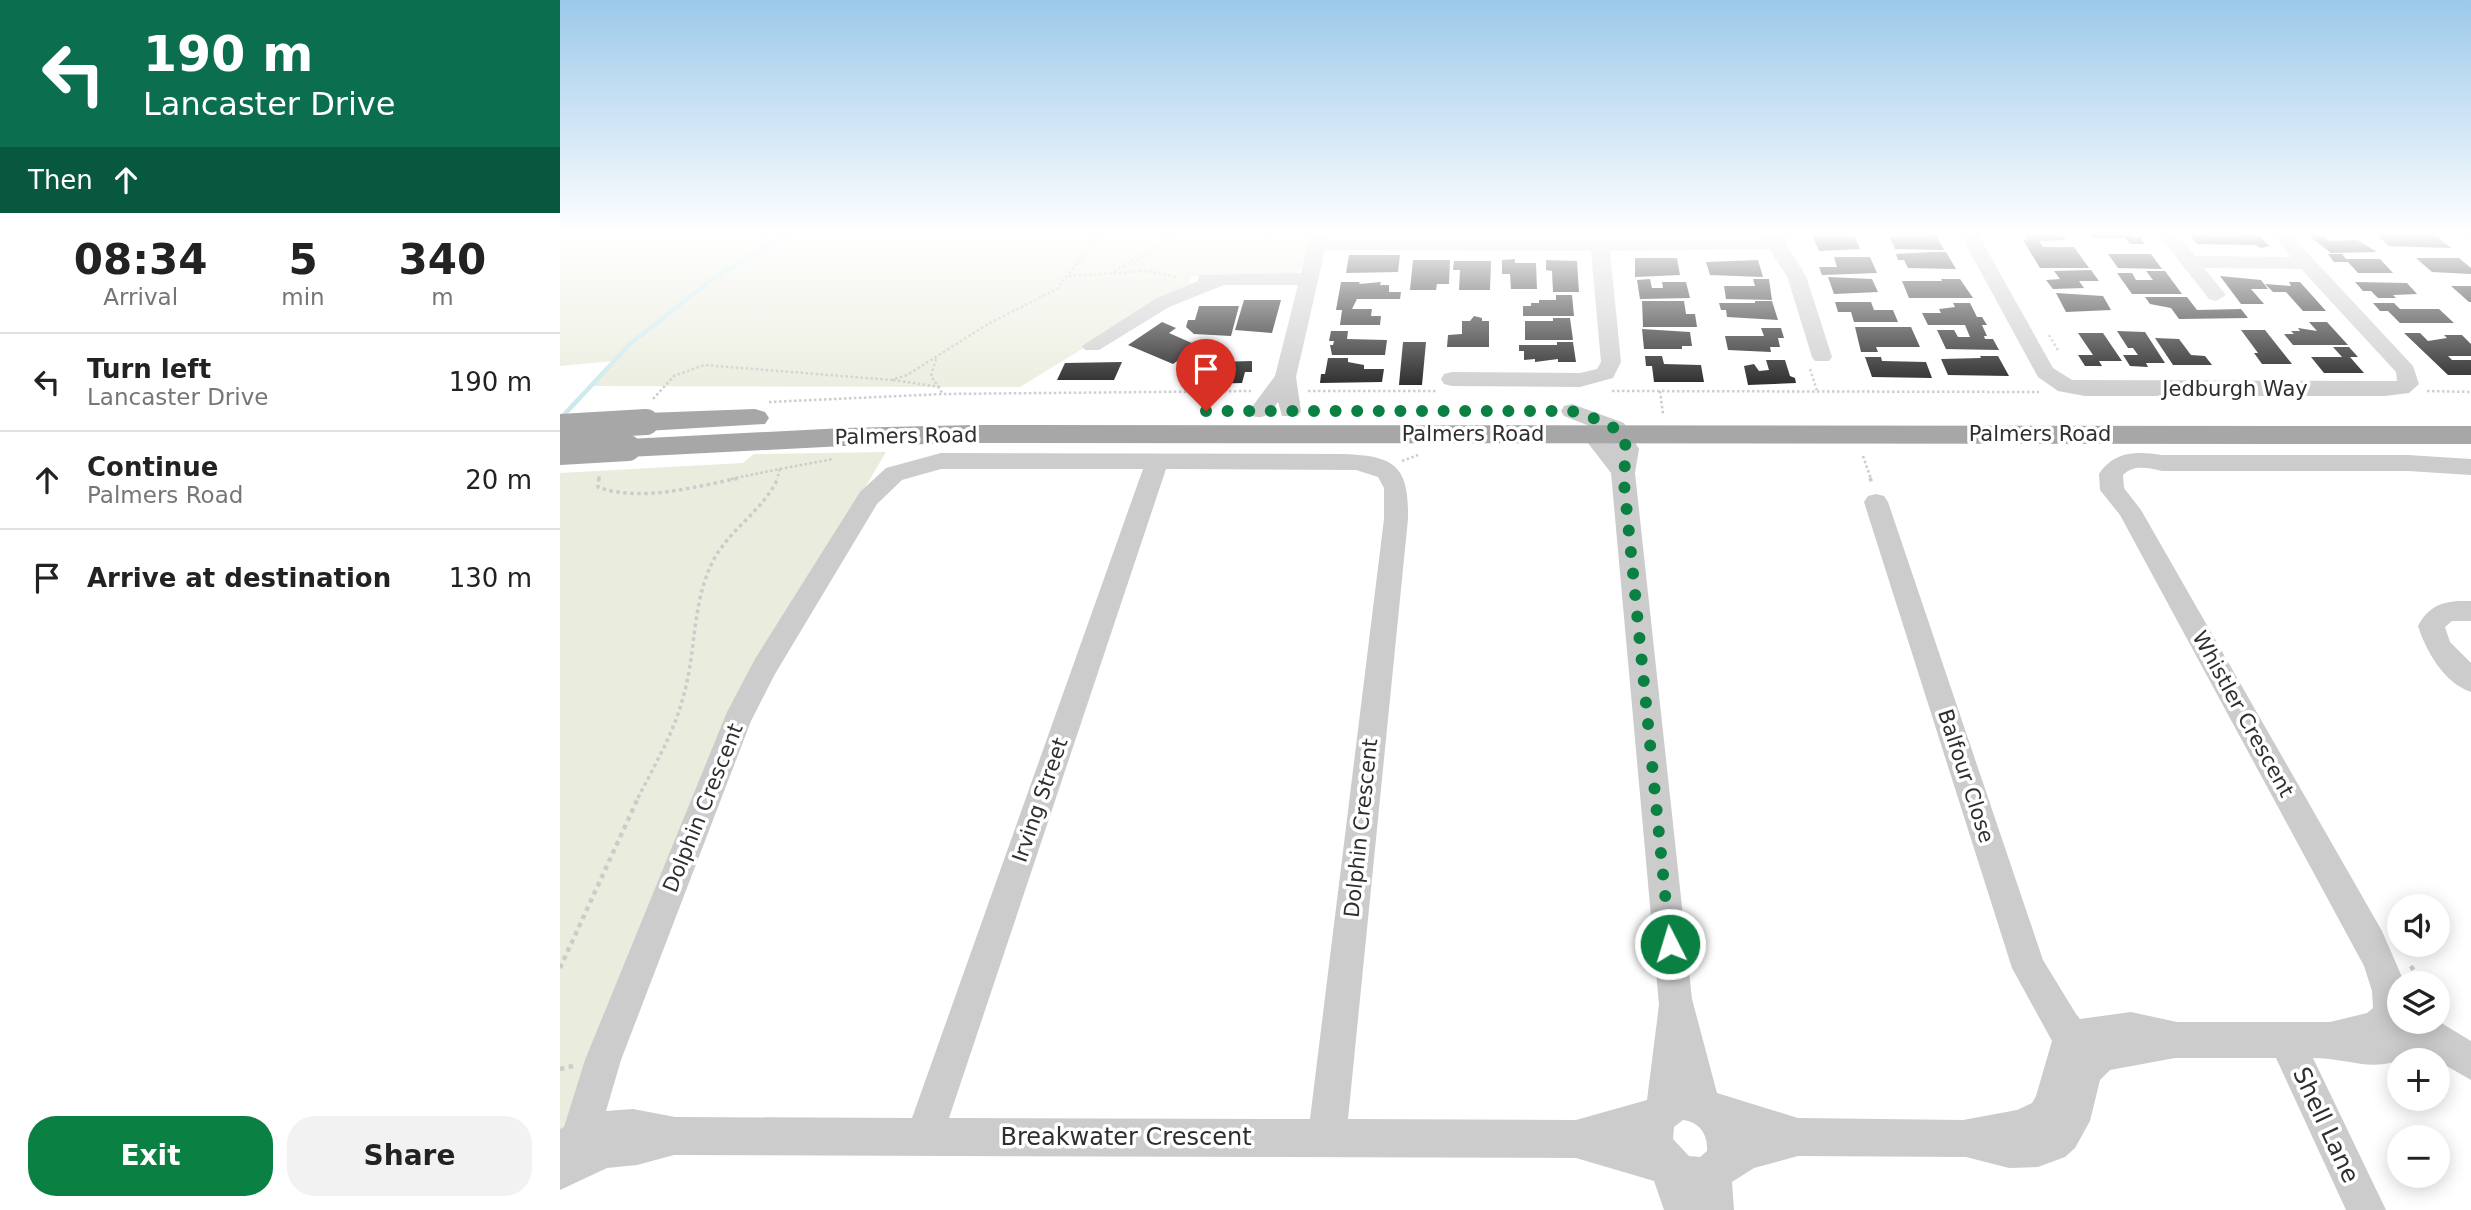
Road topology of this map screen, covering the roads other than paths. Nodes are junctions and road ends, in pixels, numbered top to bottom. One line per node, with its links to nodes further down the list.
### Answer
1 (1207, 290): 9 (street)
2 (1305, 290): 11 (street)
3 (1604, 290): 12 (street)
4 (1800, 290): 10 (street)
5 (2000, 290): 7 (street, Jedburgh Way)
6 (2212, 290): 8 (street)
7 (2332, 290)
8 (2216, 295)
9 (1092, 346)
10 (1819, 361)
11 (1285, 377): 13 (street); 14 (street)
12 (1452, 379)
13 (1260, 411): 14 (main road, Palmers Road); 17 (main road, Palmers Road, bridge)
14 (1290, 411): 15 (main road, Palmers Road)
15 (1572, 411): 16 (main road, Palmers Road); 18 (street)
16 (2471, 413)
17 (560, 427)
18 (1606, 434): 19 (main road, Palmers Road); 20 (main road, Palmers Road, bridge); 36 (street)
19 (2471, 435)
20 (560, 452)
21 (2471, 460): 23 (street, Whistler Crescent)
22 (1157, 463): 26 (street, Dolphin Crescent); 37 (street, Irving Street); 41 (street, Dolphin Crescent)
23 (2408, 463): 24 (street, Whistler Crescent); 30 (street, Whistler Crescent)
24 (2471, 467)
25 (1877, 502): 34 (street, Balfour Close)
26 (1396, 519): 38 (street, Dolphin Crescent)
27 (2471, 611): 29 (street)
28 (2471, 620): 29 (street)
29 (2470, 681)
30 (2387, 982)
31 (2407, 1034): 33 (street)
32 (2433, 1034): 35 (street)
33 (2286, 1040): 34 (street); 45 (street, Shell Lane)
34 (2085, 1049): 39 (street)
35 (2471, 1062)
36 (1684, 1108): 39 (street); 40 (street, Breakwater Crescent); 42 (street); 43 (street)
37 (925, 1137): 38 (street, Breakwater Crescent); 41 (street, Breakwater Crescent)
38 (1327, 1137): 40 (street, Breakwater Crescent)
39 (1798, 1137): 43 (street)
40 (1576, 1139): 42 (street, Breakwater Crescent)
41 (569, 1155)
42 (1667, 1168): 43 (street); 44 (street)
43 (1714, 1185)
44 (1684, 1210)
45 (2365, 1210)

